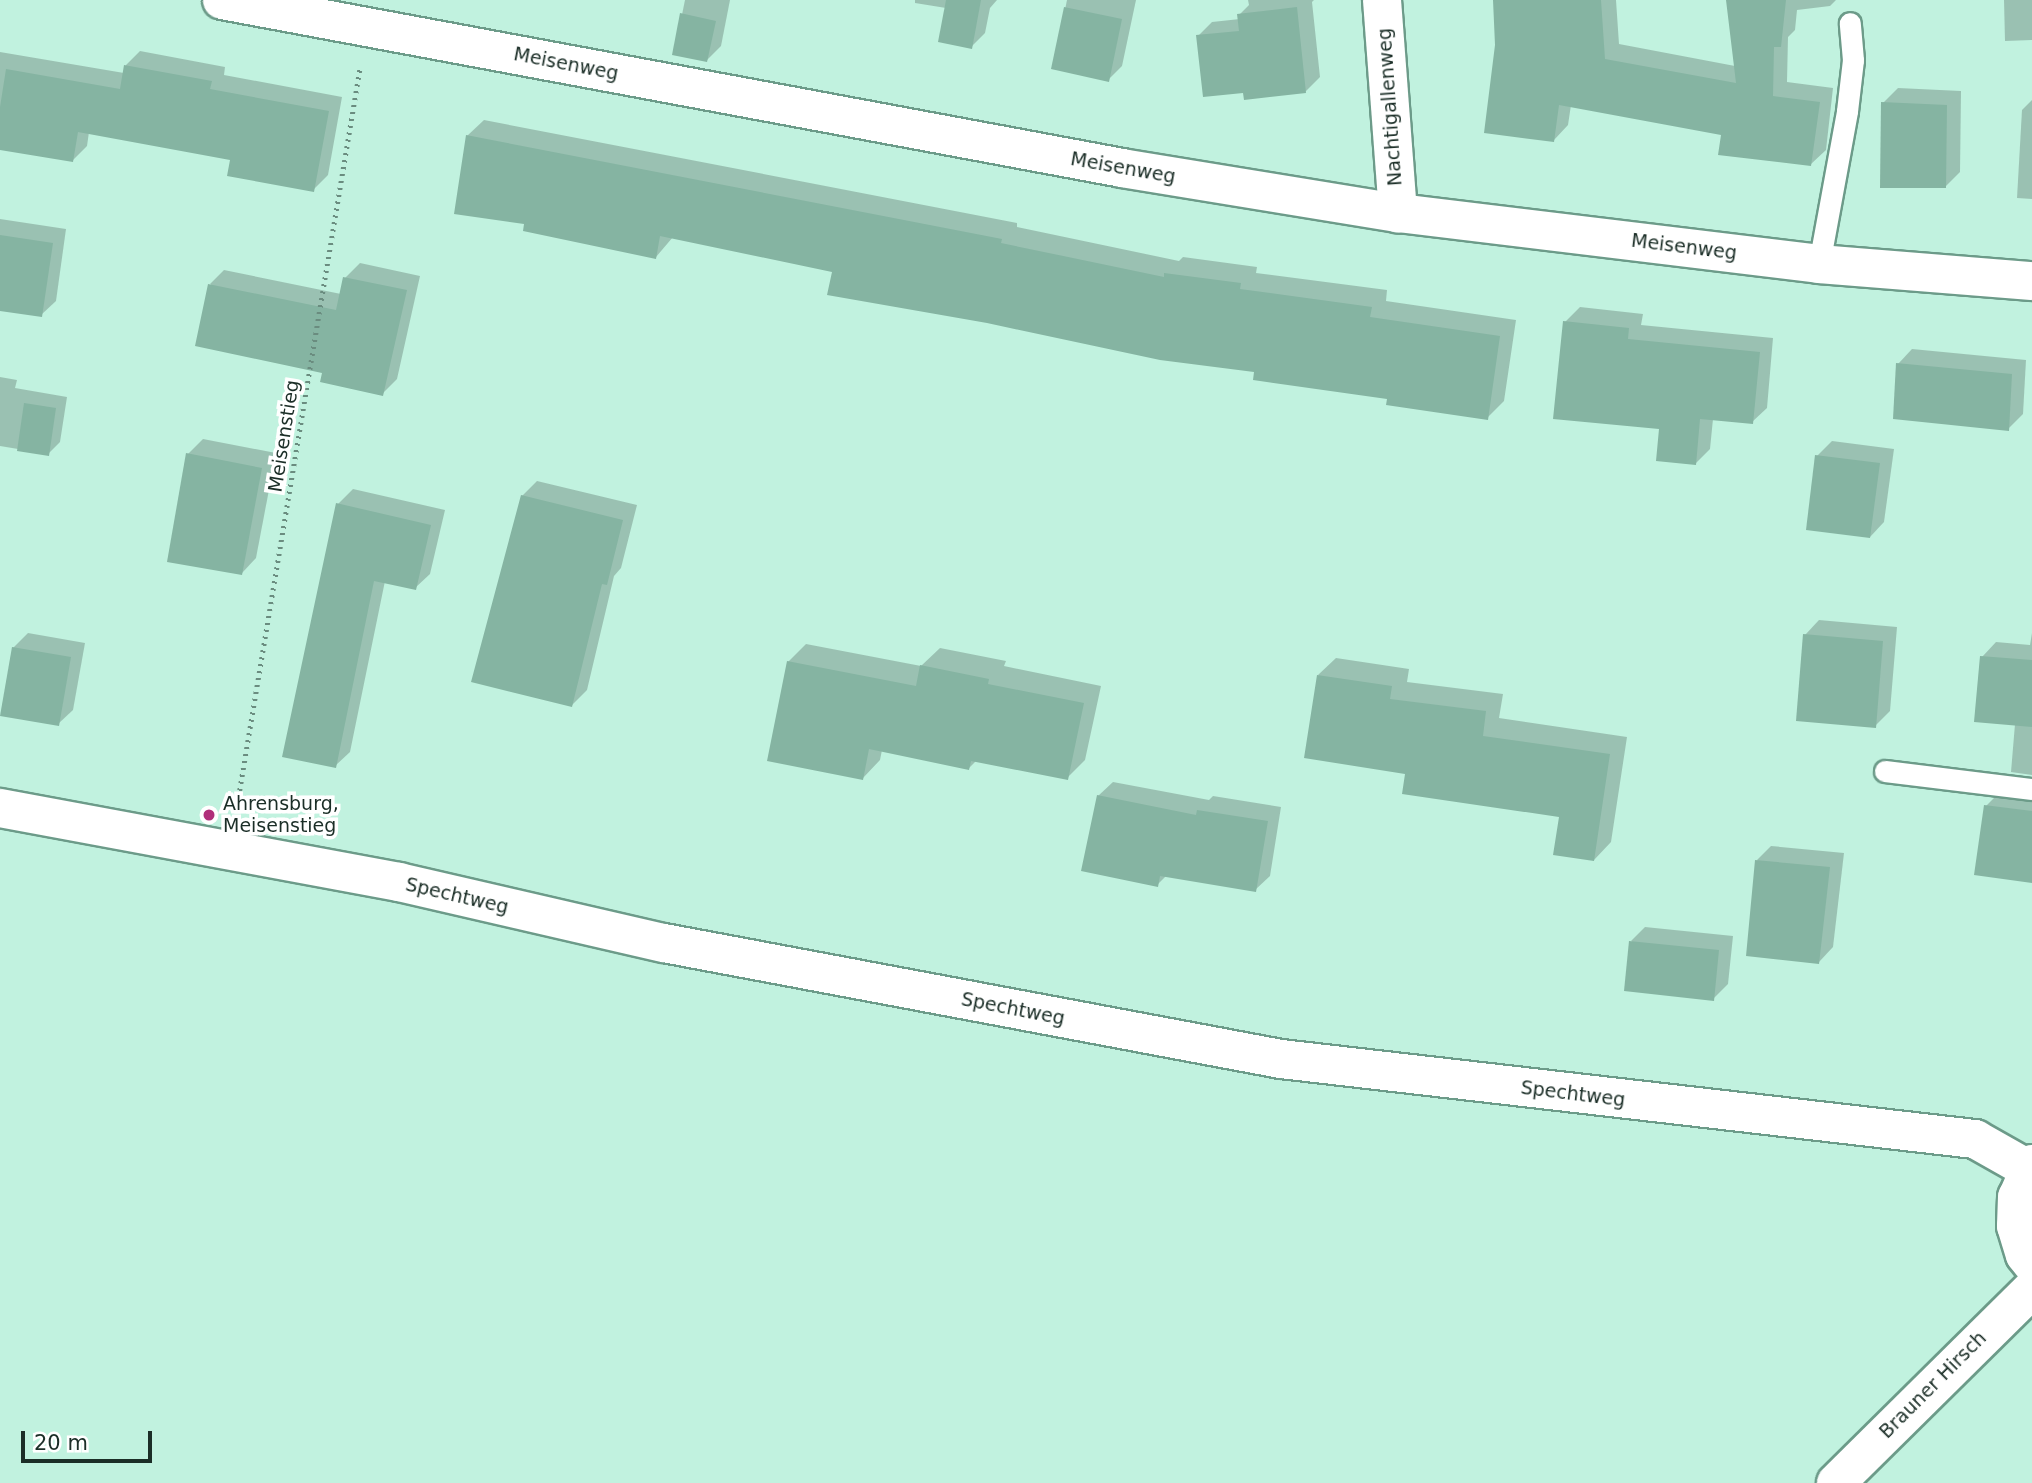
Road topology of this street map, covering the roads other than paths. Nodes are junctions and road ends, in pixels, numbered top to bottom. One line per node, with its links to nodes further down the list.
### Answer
1 (222, 0): 4 (street, Meisenweg)
2 (1382, 0): 4 (street, Nachtigallenweg)
3 (1850, 23): 5 (lane)
4 (1398, 214): 5 (street, Meisenweg)
5 (1819, 264): 6 (street, Meisenweg)
6 (2032, 281)
7 (1885, 771): 8 (lane)
8 (2032, 789)
9 (0, 808): 10 (street, Spechtweg)
10 (2030, 1166): 11 (street, Spechtweg)
11 (2032, 1264)
12 (2032, 1289): 13 (street, Brauner Hirsch)
13 (1836, 1483)

